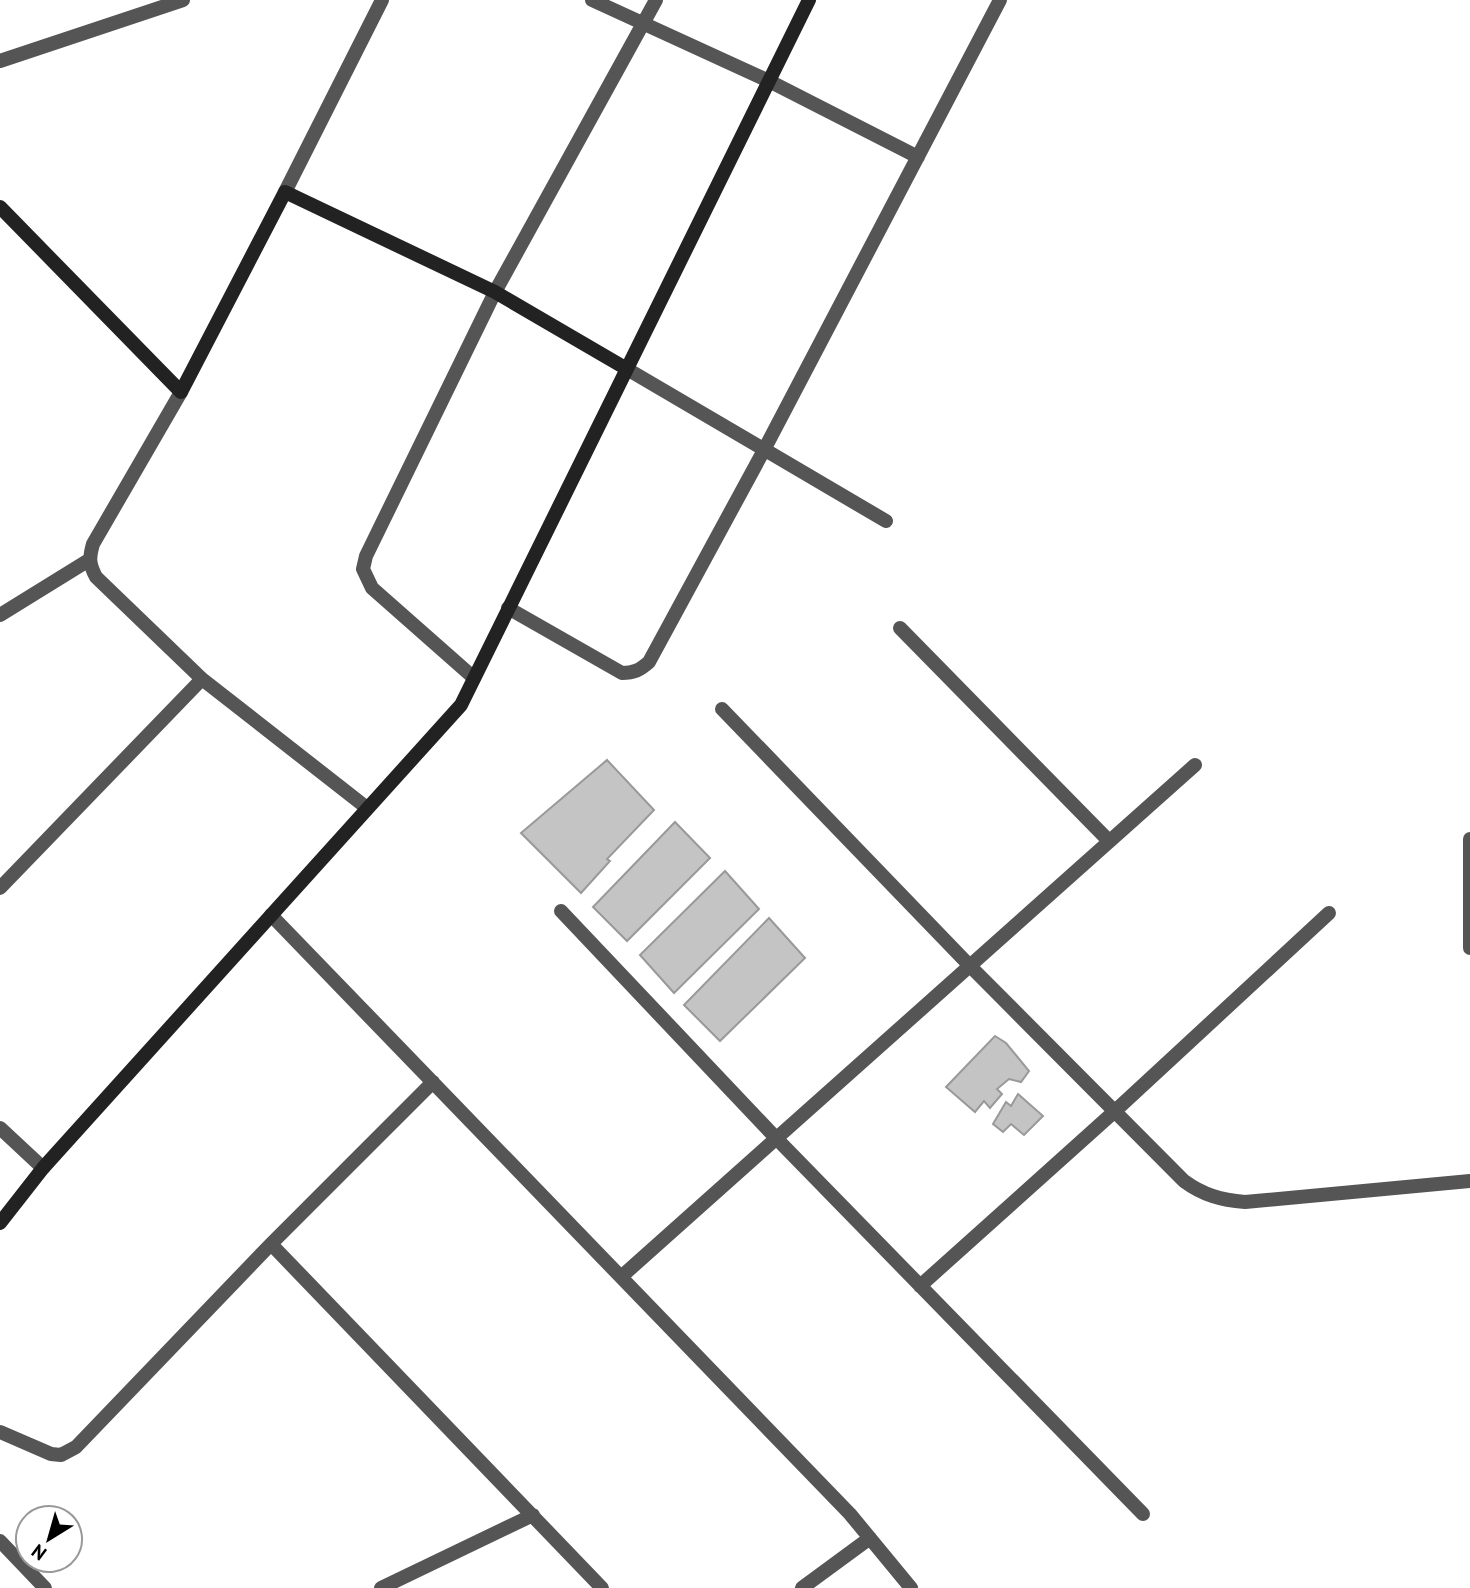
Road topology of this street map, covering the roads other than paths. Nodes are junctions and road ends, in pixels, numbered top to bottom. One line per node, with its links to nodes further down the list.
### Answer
1 (183, 0): 8 (street)
2 (382, 0): 11 (street)
3 (592, 0): 7 (street)
4 (656, 0): 7 (street)
5 (809, 0): 9 (street)
6 (1000, 0): 10 (street)
7 (643, 24): 9 (street); 13 (street)
8 (0, 61)
9 (769, 81): 10 (street); 14 (street)
10 (918, 158): 16 (street)
11 (285, 192): 13 (street); 15 (street)
12 (0, 207): 15 (street)
13 (495, 292): 14 (street); 22 (street)
14 (627, 369): 16 (street); 19 (street)
15 (181, 392): 18 (street)
16 (764, 450): 17 (street); 19 (street)
17 (886, 521)
18 (89, 560): 20 (street); 23 (street)
19 (508, 608): 22 (street)
20 (0, 615)
21 (900, 628): 28 (street)
22 (474, 678): 26 (street)
23 (202, 679): 26 (street); 29 (street)
24 (722, 709): 34 (street)
25 (1195, 765): 28 (street)
26 (367, 808): 32 (street)
27 (1470, 839): 33 (street)
28 (1109, 841): 34 (street)
29 (0, 888)
30 (561, 911): 38 (street)
31 (1329, 913): 36 (street)
32 (271, 915): 35 (street); 39 (street)
33 (1470, 948)
34 (970, 966): 36 (street); 38 (street)
35 (433, 1082): 42 (street); 43 (street)
36 (1115, 1111): 40 (street); 44 (street)
37 (0, 1128): 39 (street)
38 (776, 1138): 43 (street); 44 (street)
39 (43, 1168): 41 (street)
40 (1470, 1181)
41 (0, 1223)
42 (271, 1244): 45 (street); 47 (street)
43 (621, 1277): 48 (street)
44 (920, 1286): 46 (street)
45 (0, 1432)
46 (1143, 1514)
47 (533, 1515): 51 (street); 52 (street)
48 (870, 1538): 53 (street); 54 (street)
49 (0, 1541): 50 (street)
50 (45, 1588)
51 (381, 1588)
52 (602, 1588)
53 (802, 1588)
54 (911, 1588)

